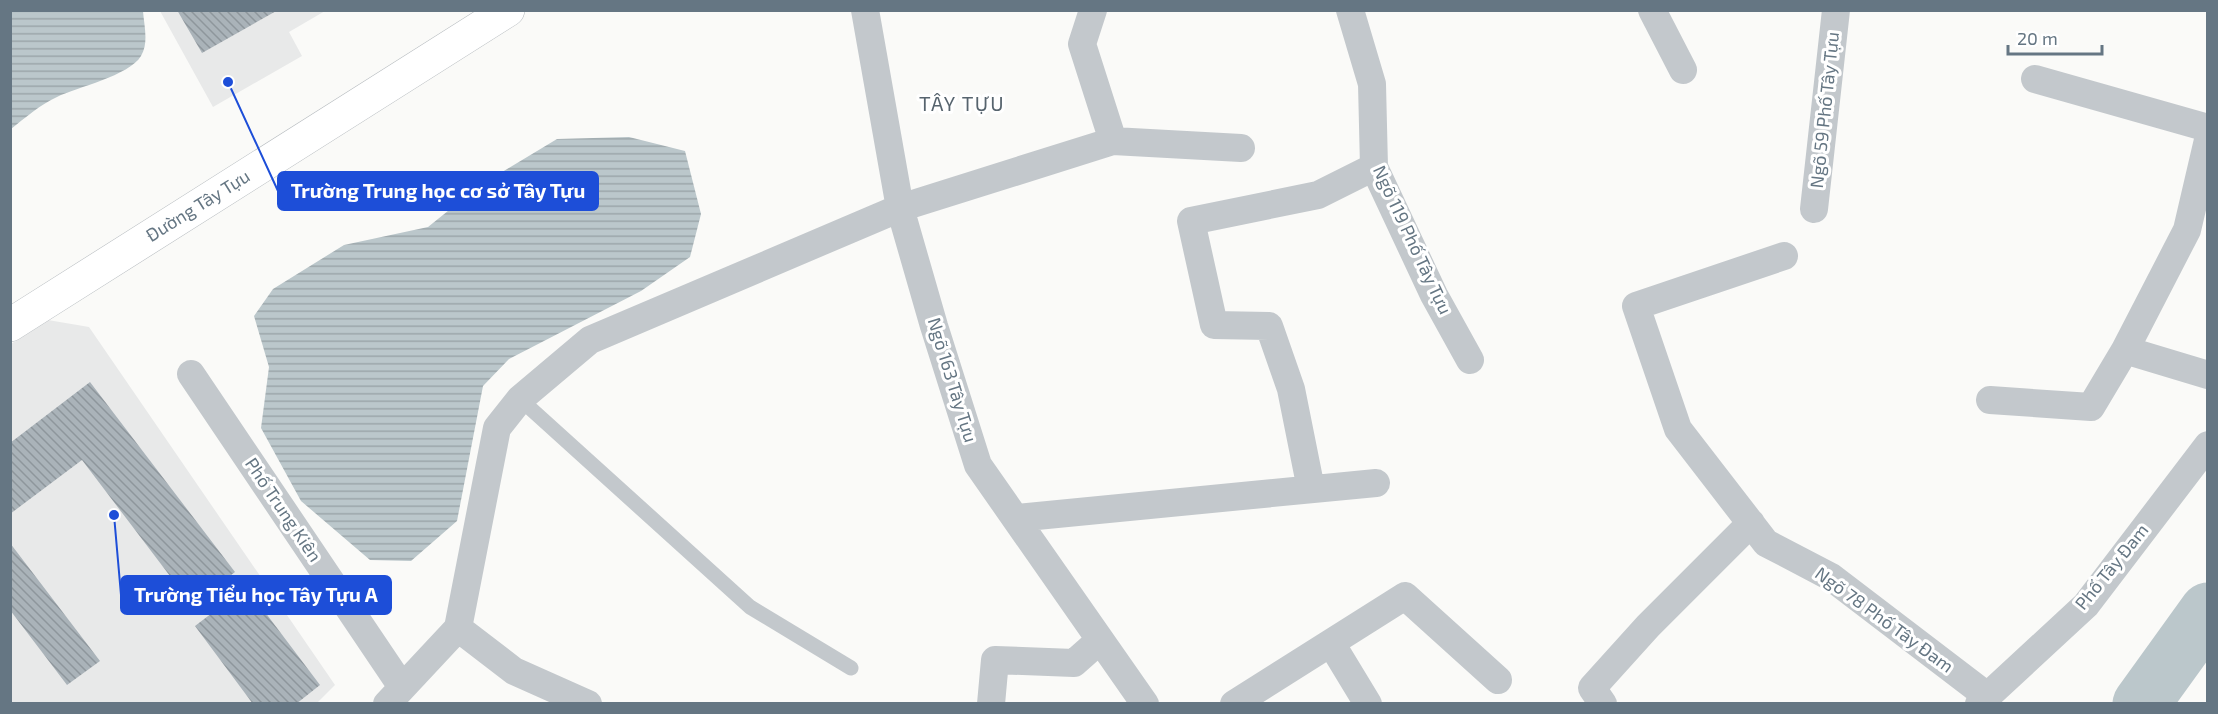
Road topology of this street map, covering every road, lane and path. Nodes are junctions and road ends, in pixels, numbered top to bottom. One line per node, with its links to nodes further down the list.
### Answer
1 (508, 10): 17 (main road, Đường Tây Tựu)
2 (864, 10): 14 (street, Ngõ 163 Tây Tựu)
3 (1093, 10): 11 (street)
4 (1350, 10): 13 (street, Ngõ 119 Phố Tây Tựu)
5 (1653, 10): 7 (street)
6 (1836, 10): 15 (street, Ngõ 59 Phố Tây Tựu)
7 (1683, 70)
8 (2035, 79): 9 (street)
9 (2208, 128)
10 (2208, 140): 18 (street)
11 (1113, 141): 12 (street); 14 (street)
12 (1240, 148)
13 (1374, 167): 19 (street, Ngõ 119 Phố Tây Tựu); 26 (street)
14 (900, 208): 22 (street); 27 (street, Ngõ 163 Tây Tựu)
15 (1815, 209)
16 (1784, 256): 28 (street, Ngõ 78 Phố Tây Đam)
17 (13, 316)
18 (2125, 350): 21 (street); 23 (street)
19 (1470, 360)
20 (191, 374): 34 (street, Phố Trung Kiên)
21 (2208, 375)
22 (520, 399): 29 (street); 32 (lane)
23 (1990, 400)
24 (2208, 445): 35 (street, Phố Tây Đam)
25 (1376, 483): 26 (street)
26 (1311, 489): 27 (street)
27 (1016, 518): 30 (street, Ngõ 163 Tây Tựu)
28 (1751, 524): 35 (street, Ngõ 78 Phố Tây Đam); 41 (street)
29 (458, 628): 34 (street); 36 (street)
30 (1100, 640): 37 (street); 38 (street, Ngõ 163 Tây Tựu)
31 (1331, 643): 33 (street); 39 (street); 40 (street)
32 (851, 668)
33 (1498, 680)
34 (394, 695)
35 (1983, 700)
36 (588, 704)
37 (991, 704)
38 (1145, 704)
39 (1234, 704)
40 (1368, 704)
41 (1603, 704)

